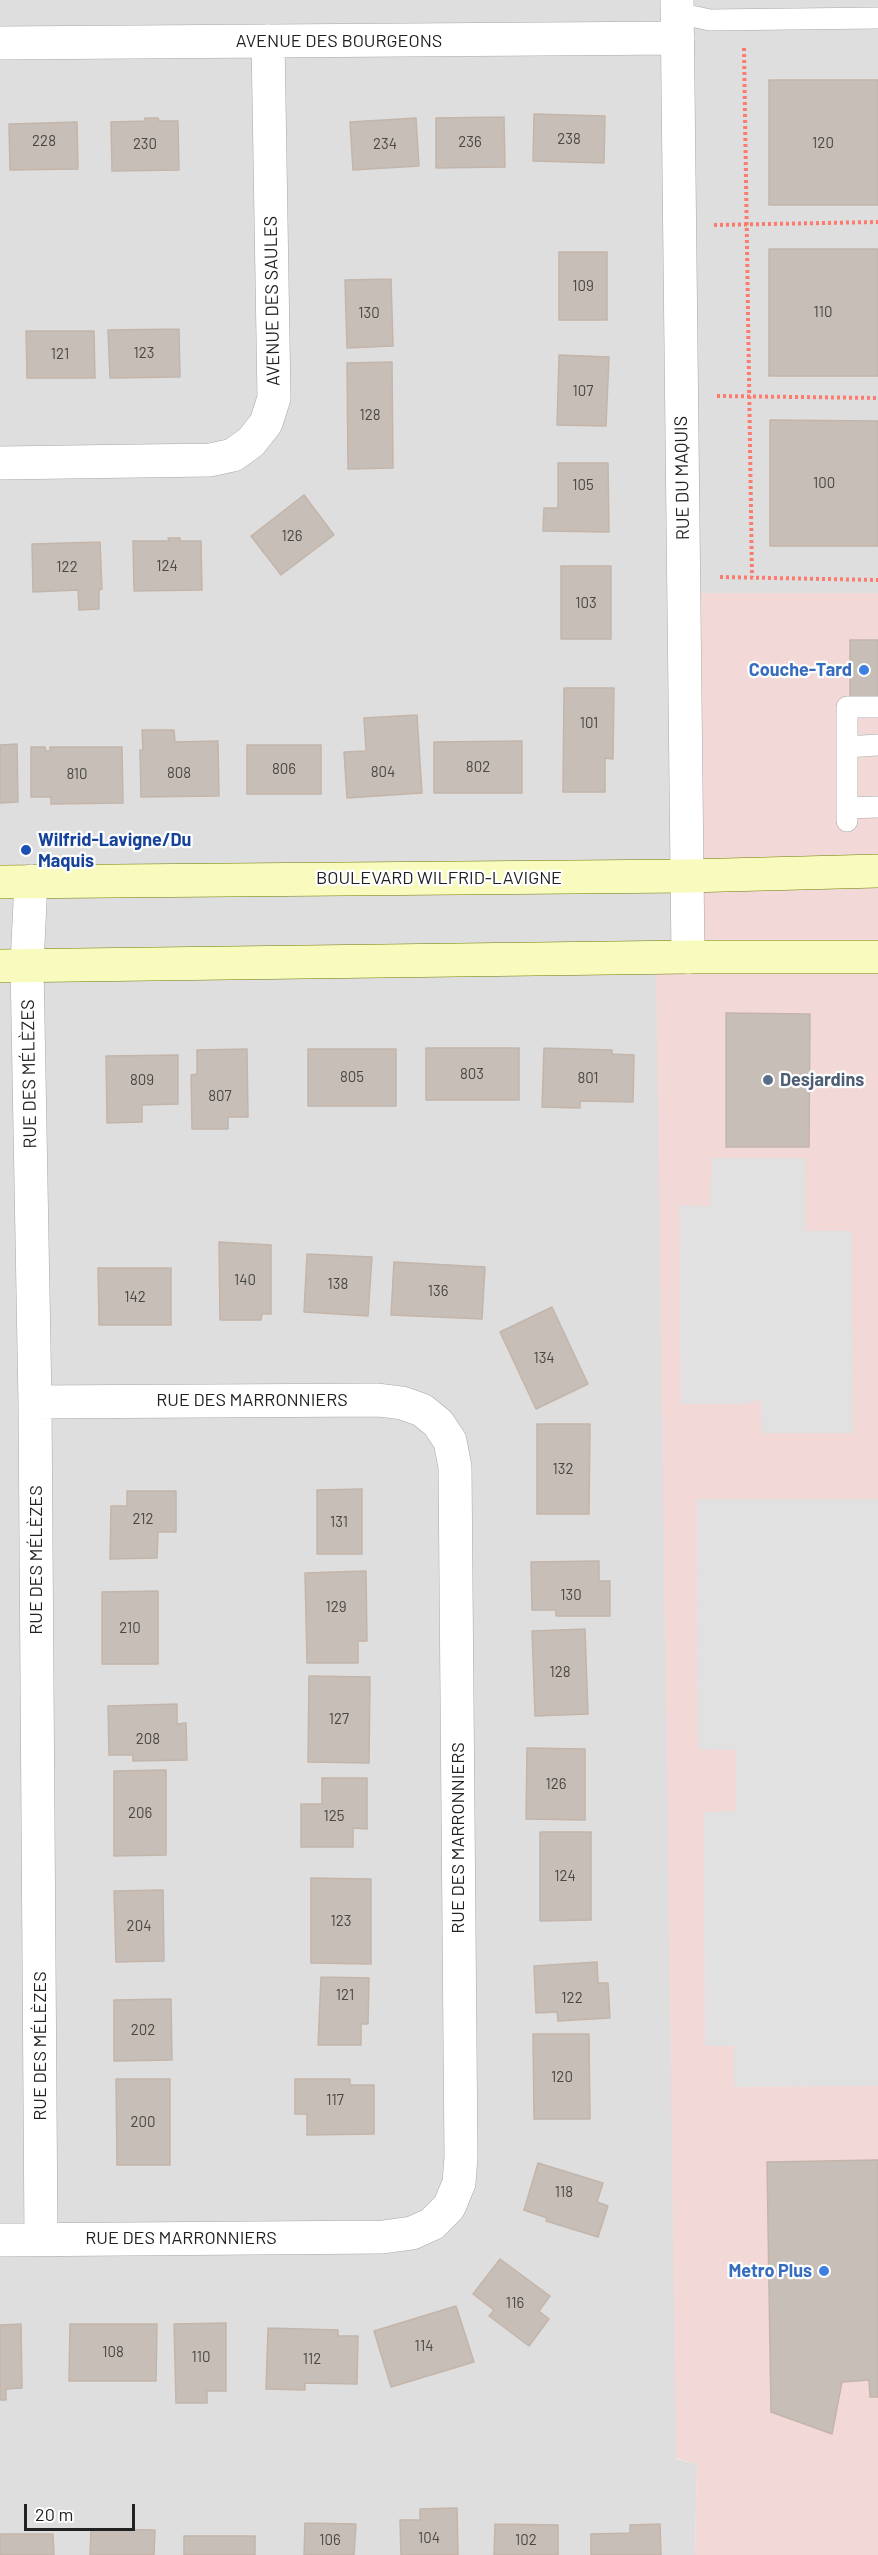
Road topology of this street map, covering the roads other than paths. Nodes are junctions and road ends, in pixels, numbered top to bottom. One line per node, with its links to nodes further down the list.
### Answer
1 (677, 17): 2 (lane); 3 (street, AVENUE DES BOURGEONS); 11 (street, RUE DU MAQUIS)
2 (878, 18)
3 (268, 41): 4 (street, AVENUE DES BOURGEONS); 5 (street, AVENUE DES SAULES)
4 (0, 43)
5 (0, 463)
6 (878, 707): 8 (lane)
7 (878, 745): 8 (lane)
8 (847, 747): 9 (lane)
9 (878, 807)
10 (878, 871): 11 (street, BOULEVARD WILFRID-LAVIGNE)
11 (687, 876): 12 (street, BOULEVARD WILFRID-LAVIGNE); 13 (street, RUE DU MAQUIS)
12 (15, 881): 15 (street, RUE DES MÉLÈZES)
13 (688, 957): 14 (street); 15 (street)
14 (878, 957)
15 (14, 965): 16 (street, RUE DES MÉLÈZES)
16 (35, 1402): 17 (street, RUE DES MÉLÈZES); 17 (street, RUE DES MARRONNIERS)
17 (41, 2239): 18 (street, RUE DES MARRONNIERS)
18 (0, 2240)

